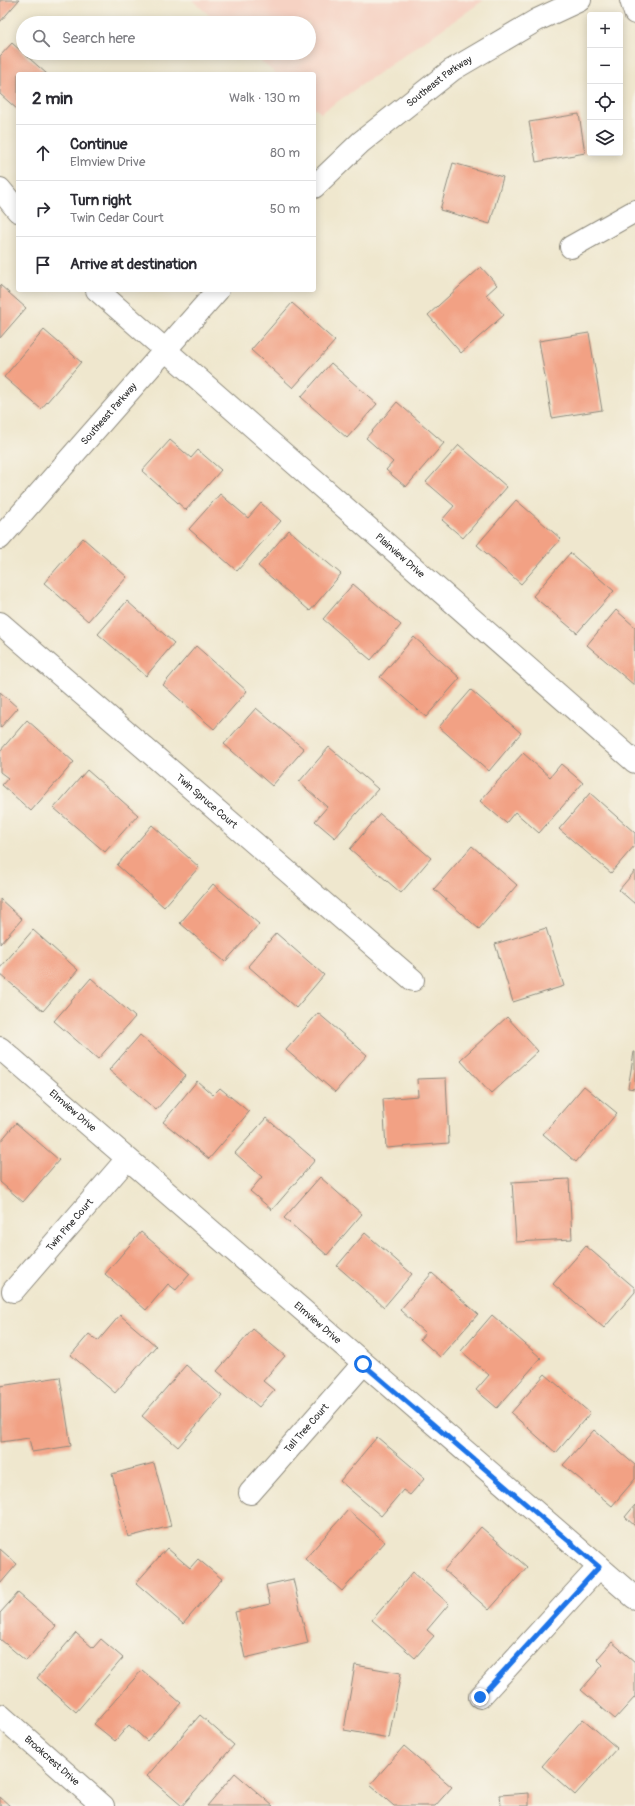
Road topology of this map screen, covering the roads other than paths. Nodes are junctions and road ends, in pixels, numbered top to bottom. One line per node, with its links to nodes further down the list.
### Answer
1 (580, 0): 4 (street, Southeast Parkway)
2 (630, 0): 3 (street)
3 (635, 13)
4 (316, 185)
5 (0, 189): 6 (street)
6 (16, 209)
7 (635, 211): 8 (street)
8 (571, 247)
9 (99, 292): 11 (street, Plainview Drive)
10 (216, 292): 11 (street, Southeast Parkway)
11 (164, 351): 12 (street, Southeast Parkway); 14 (street, Plainview Drive)
12 (0, 538)
13 (0, 623): 15 (street, Twin Spruce Court)
14 (635, 762)
15 (413, 980)
16 (0, 1048): 17 (street, Elmview Drive)
17 (127, 1159): 18 (street, Twin Pine Court); 19 (street, Elmview Drive)
18 (13, 1291)
19 (363, 1364): 20 (street, Tall Tree Court); 21 (street, Elmview Drive)
20 (250, 1493)
21 (599, 1567): 22 (street, Elmview Drive); 23 (street)
22 (635, 1598)
23 (480, 1697)
24 (0, 1715): 25 (street, Brookcrest Drive)
25 (103, 1806)

